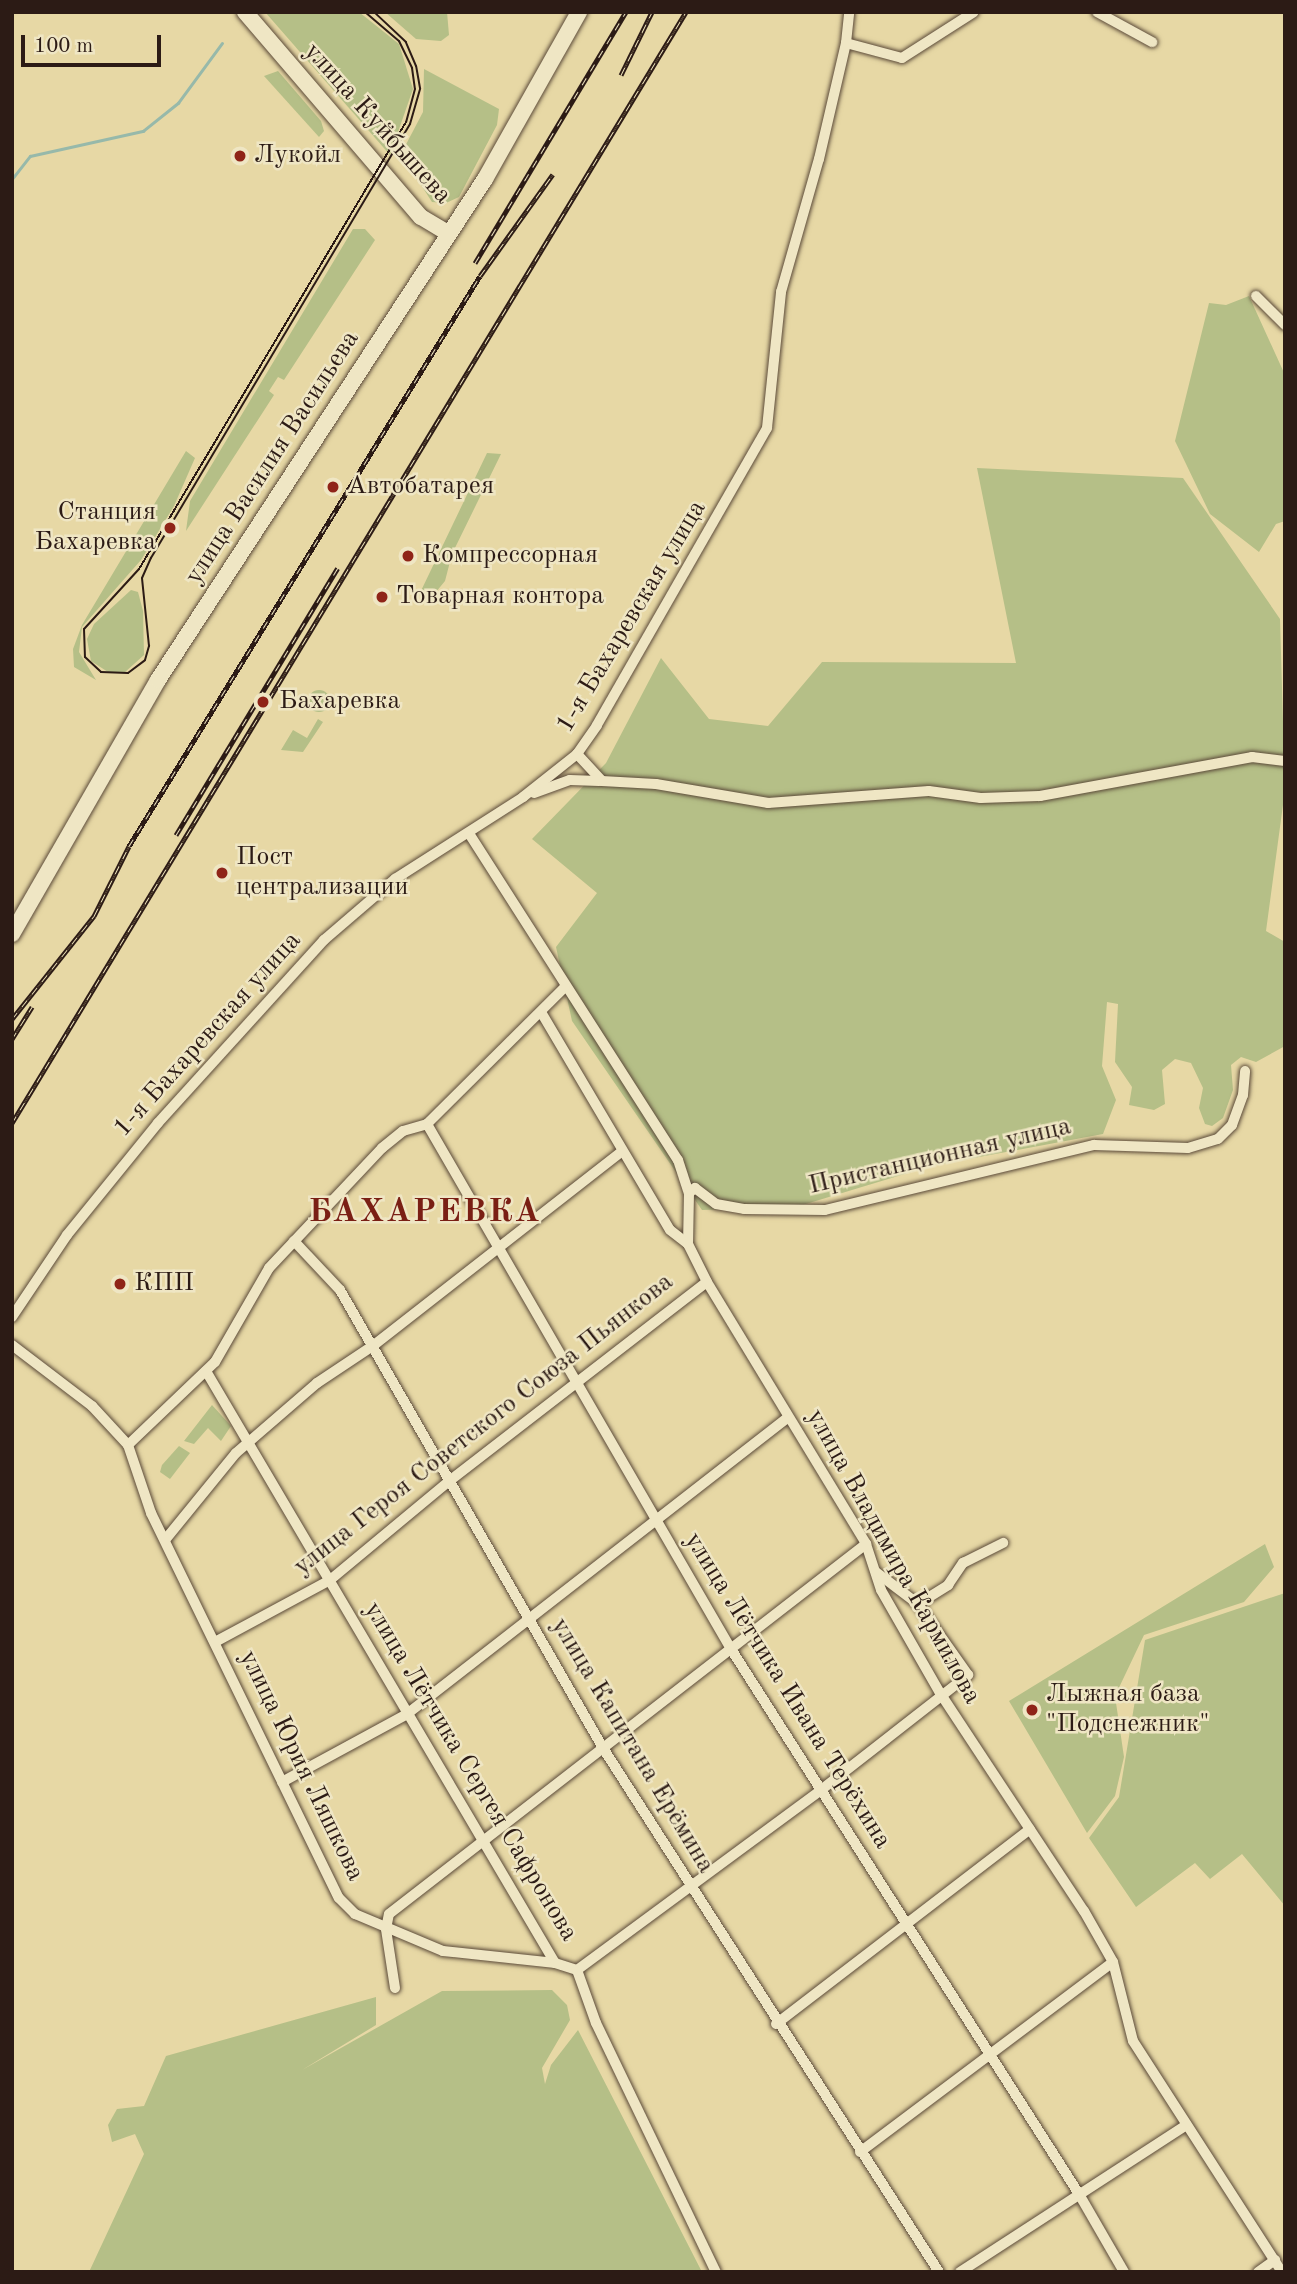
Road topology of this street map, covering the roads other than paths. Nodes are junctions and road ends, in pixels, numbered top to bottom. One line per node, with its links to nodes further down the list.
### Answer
1 (245, 12): 8 (main road, улица Куйбышева)
2 (579, 12): 8 (main road, улица Василия Васильева)
3 (849, 12): 7 (street, 1-я Бахаревская улица)
4 (974, 12): 7 (street)
5 (1099, 13): 6 (street)
6 (1152, 42)
7 (846, 43): 11 (street, 1-я Бахаревская улица)
8 (448, 233): 16 (main road, улица Василия Васильева)
9 (1256, 296): 10 (street)
10 (1285, 325)
11 (577, 754): 13 (street); 14 (street, 1-я Бахаревская улица)
12 (1285, 761): 13 (street)
13 (602, 781): 14 (street)
14 (523, 797): 15 (street, 1-я Бахаревская улица)
15 (470, 835): 17 (street); 27 (street, 1-я Бахаревская улица)
16 (12, 934)
17 (565, 987): 18 (street); 22 (street)
18 (541, 1012): 20 (street); 21 (street, улица Владимира Кармилова)
19 (1245, 1071): 22 (street, Пристанционная улица)
20 (427, 1125): 23 (street); 25 (street, улица Лётчика Ивана Терёхина)
21 (622, 1151): 24 (street, улица Владимира Кармилова); 25 (street)
22 (690, 1193): 24 (street)
23 (294, 1241): 29 (street, улица Капитана Ерёмина); 30 (street)
24 (688, 1244): 26 (street, улица Владимира Кармилова)
25 (495, 1247): 29 (street); 31 (street, улица Лётчика Ивана Терёхина)
26 (707, 1282): 31 (street, улица Героя Советского Союза Пьянкова); 32 (street, улица Владимира Кармилова)
27 (12, 1317)
28 (12, 1345): 34 (street)
29 (374, 1345): 33 (street); 35 (street, улица Капитана Ерёмина)
30 (206, 1371): 33 (street, улица Лётчика Сергея Сафронова); 34 (street)
31 (576, 1383): 35 (street, улица Героя Советского Союза Пьянкова); 36 (street, улица Лётчика Ивана Терёхина)
32 (788, 1417): 36 (street); 39 (street, улица Владимира Кармилова)
33 (249, 1442): 37 (street); 41 (street, улица Лётчика Сергея Сафронова)
34 (128, 1445): 37 (street, улица Юрия Ляшкова)
35 (448, 1482): 41 (street, улица Героя Советского Союза Пьянкова); 43 (street, улица Капитана Ерёмина)
36 (654, 1518): 43 (street); 45 (street, улица Лётчика Ивана Терёхина)
37 (165, 1540): 44 (street, улица Юрия Ляшкова)
38 (1003, 1543): 42 (street)
39 (866, 1544): 40 (street, улица Владимира Кармилова); 45 (street)
40 (876, 1572): 42 (street); 46 (street, улица Владимира Кармилова)
41 (330, 1580): 44 (street, улица Героя Советского Союза Пьянкова); 47 (street, улица Лётчика Сергея Сафронова)
42 (918, 1604): 46 (street)
43 (526, 1617): 47 (street); 48 (street, улица Капитана Ерёмина)
44 (215, 1642): 49 (street, улица Юрия Ляшкова)
45 (731, 1649): 48 (street); 50 (street, улица Лётчика Ивана Терёхина)
46 (940, 1693): 50 (street); 51 (street, улица Владимира Кармилова)
47 (407, 1714): 49 (street); 52 (street, улица Лётчика Сергея Сафронова)
48 (603, 1748): 52 (street); 53 (street, улица Капитана Ерёмина)
49 (282, 1783): 55 (street, улица Юрия Ляшкова)
50 (821, 1790): 53 (street); 54 (street, улица Лётчика Ивана Терёхина)
51 (1030, 1829): 54 (street); 56 (street, улица Владимира Кармилова)
52 (481, 1842): 55 (street); 57 (street, улица Лётчика Сергея Сафронова)
53 (692, 1887): 58 (street); 60 (street, улица Капитана Ерёмина)
54 (905, 1926): 60 (street); 61 (street, улица Лётчика Ивана Терёхина)
55 (386, 1929): 57 (street, улица Юрия Ляшкова); 59 (street)
56 (1113, 1962): 61 (street); 62 (street, улица Владимира Кармилова)
57 (555, 1963): 58 (street, улица Лётчика Сергея Сафронова)
58 (577, 1970): 66 (street, улица Лётчика Сергея Сафронова)
59 (395, 1988)
60 (776, 2024): 63 (street, улица Капитана Ерёмина)
61 (988, 2055): 63 (street); 64 (street, улица Лётчика Ивана Терёхина)
62 (1186, 2125): 64 (street); 65 (street, улица Владимира Кармилова)
63 (860, 2152): 67 (street, улица Капитана Ерёмина)
64 (1079, 2194): 68 (street); 69 (street, улица Лётчика Ивана Терёхина)
65 (1275, 2260): 70 (street); 71 (street, улица Владимира Кармилова)
66 (716, 2272)
67 (939, 2272)
68 (960, 2272)
69 (1124, 2272)
70 (1258, 2272)
71 (1282, 2272)

